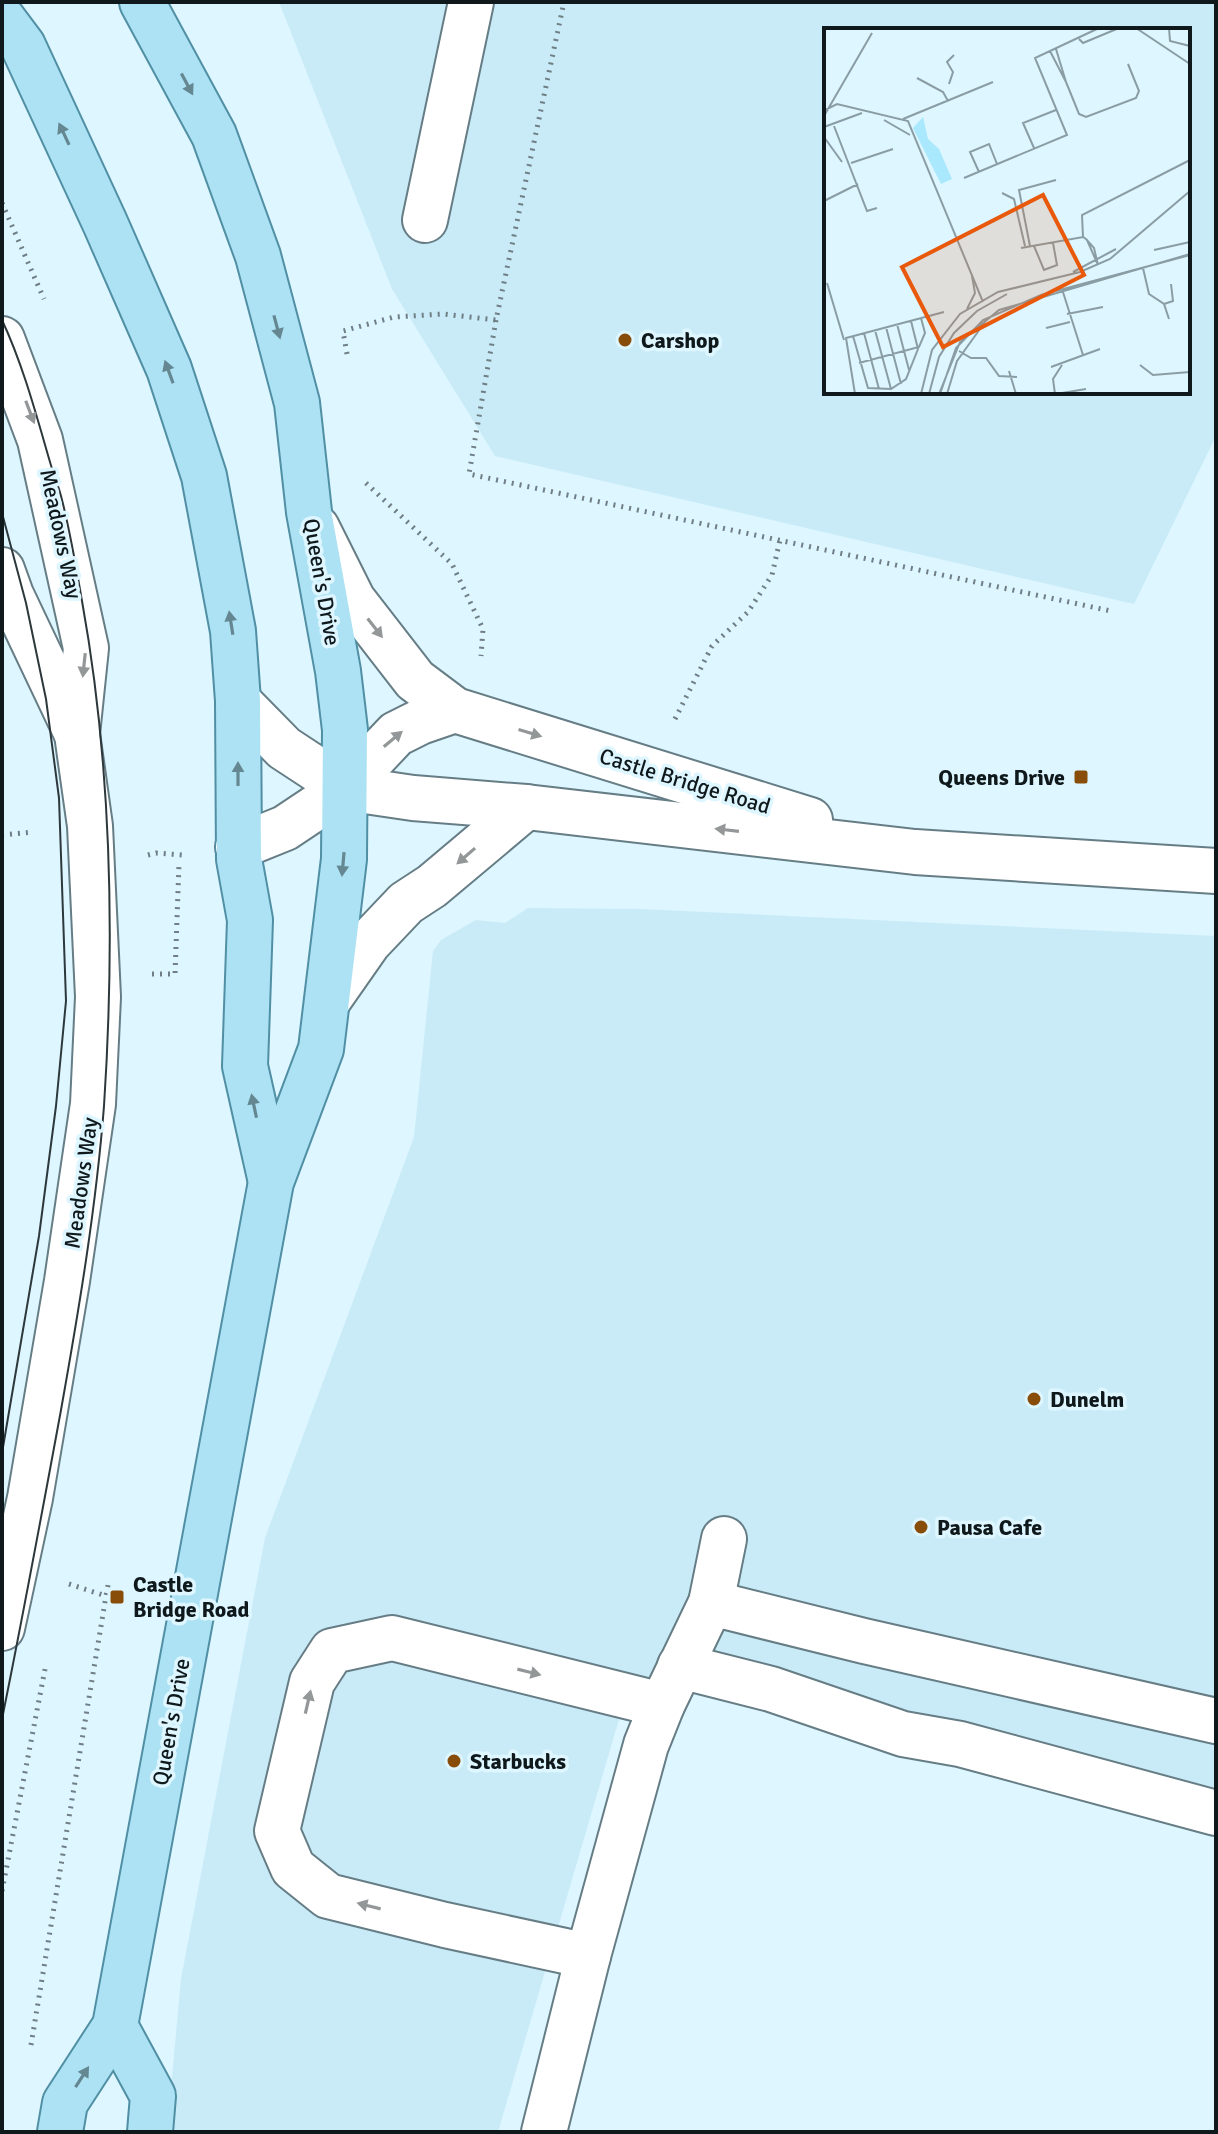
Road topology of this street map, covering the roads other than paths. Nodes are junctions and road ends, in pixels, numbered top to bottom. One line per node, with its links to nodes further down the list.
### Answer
1 (142, 2): 6 (main road, Queen's Drive, one-way to 6)
2 (471, 2): 4 (street)
3 (2, 18): 8 (main road, Queen's Drive, one-way to 3)
4 (425, 220)
5 (2, 339): 10 (street, Meadows Way, one-way to 10)
6 (309, 512): 9 (street, Castle Bridge Road, one-way to 9); 11 (main road, Queen's Drive)
7 (2, 570): 10 (street, Meadows Way)
8 (238, 701): 11 (street, Castle Bridge Road); 13 (main road, Queen's Drive, one-way to 8)
9 (464, 713): 11 (street, one-way to 9); 14 (street, Castle Bridge Road, one-way to 14)
10 (77, 734): 20 (street, Meadows Way)
11 (345, 788): 12 (street, Castle Bridge Road); 13 (street); 16 (main road, Queen's Drive, one-way to 16)
12 (526, 807): 14 (street, Castle Bridge Road, one-way to 12); 16 (street, one-way to 16)
13 (238, 847): 17 (main road, Queen's Drive, one-way to 13)
14 (915, 852): 15 (street, Castle Bridge Road)
15 (1216, 871)
16 (327, 1002): 17 (main road, Queen's Drive)
17 (271, 1182): 25 (main road, Queen's Drive)
18 (724, 1539): 19 (street)
19 (711, 1603): 21 (street); 22 (street)
20 (2, 1628)
21 (671, 1686): 23 (street); 24 (street); 24 (street, one-way to 21)
22 (1216, 1721)
23 (1216, 1813)
24 (588, 1956): 28 (street)
25 (115, 2026): 26 (main road, Queen's Drive, one-way to 25); 27 (main road)
26 (60, 2132)
27 (150, 2132)
28 (544, 2132)

